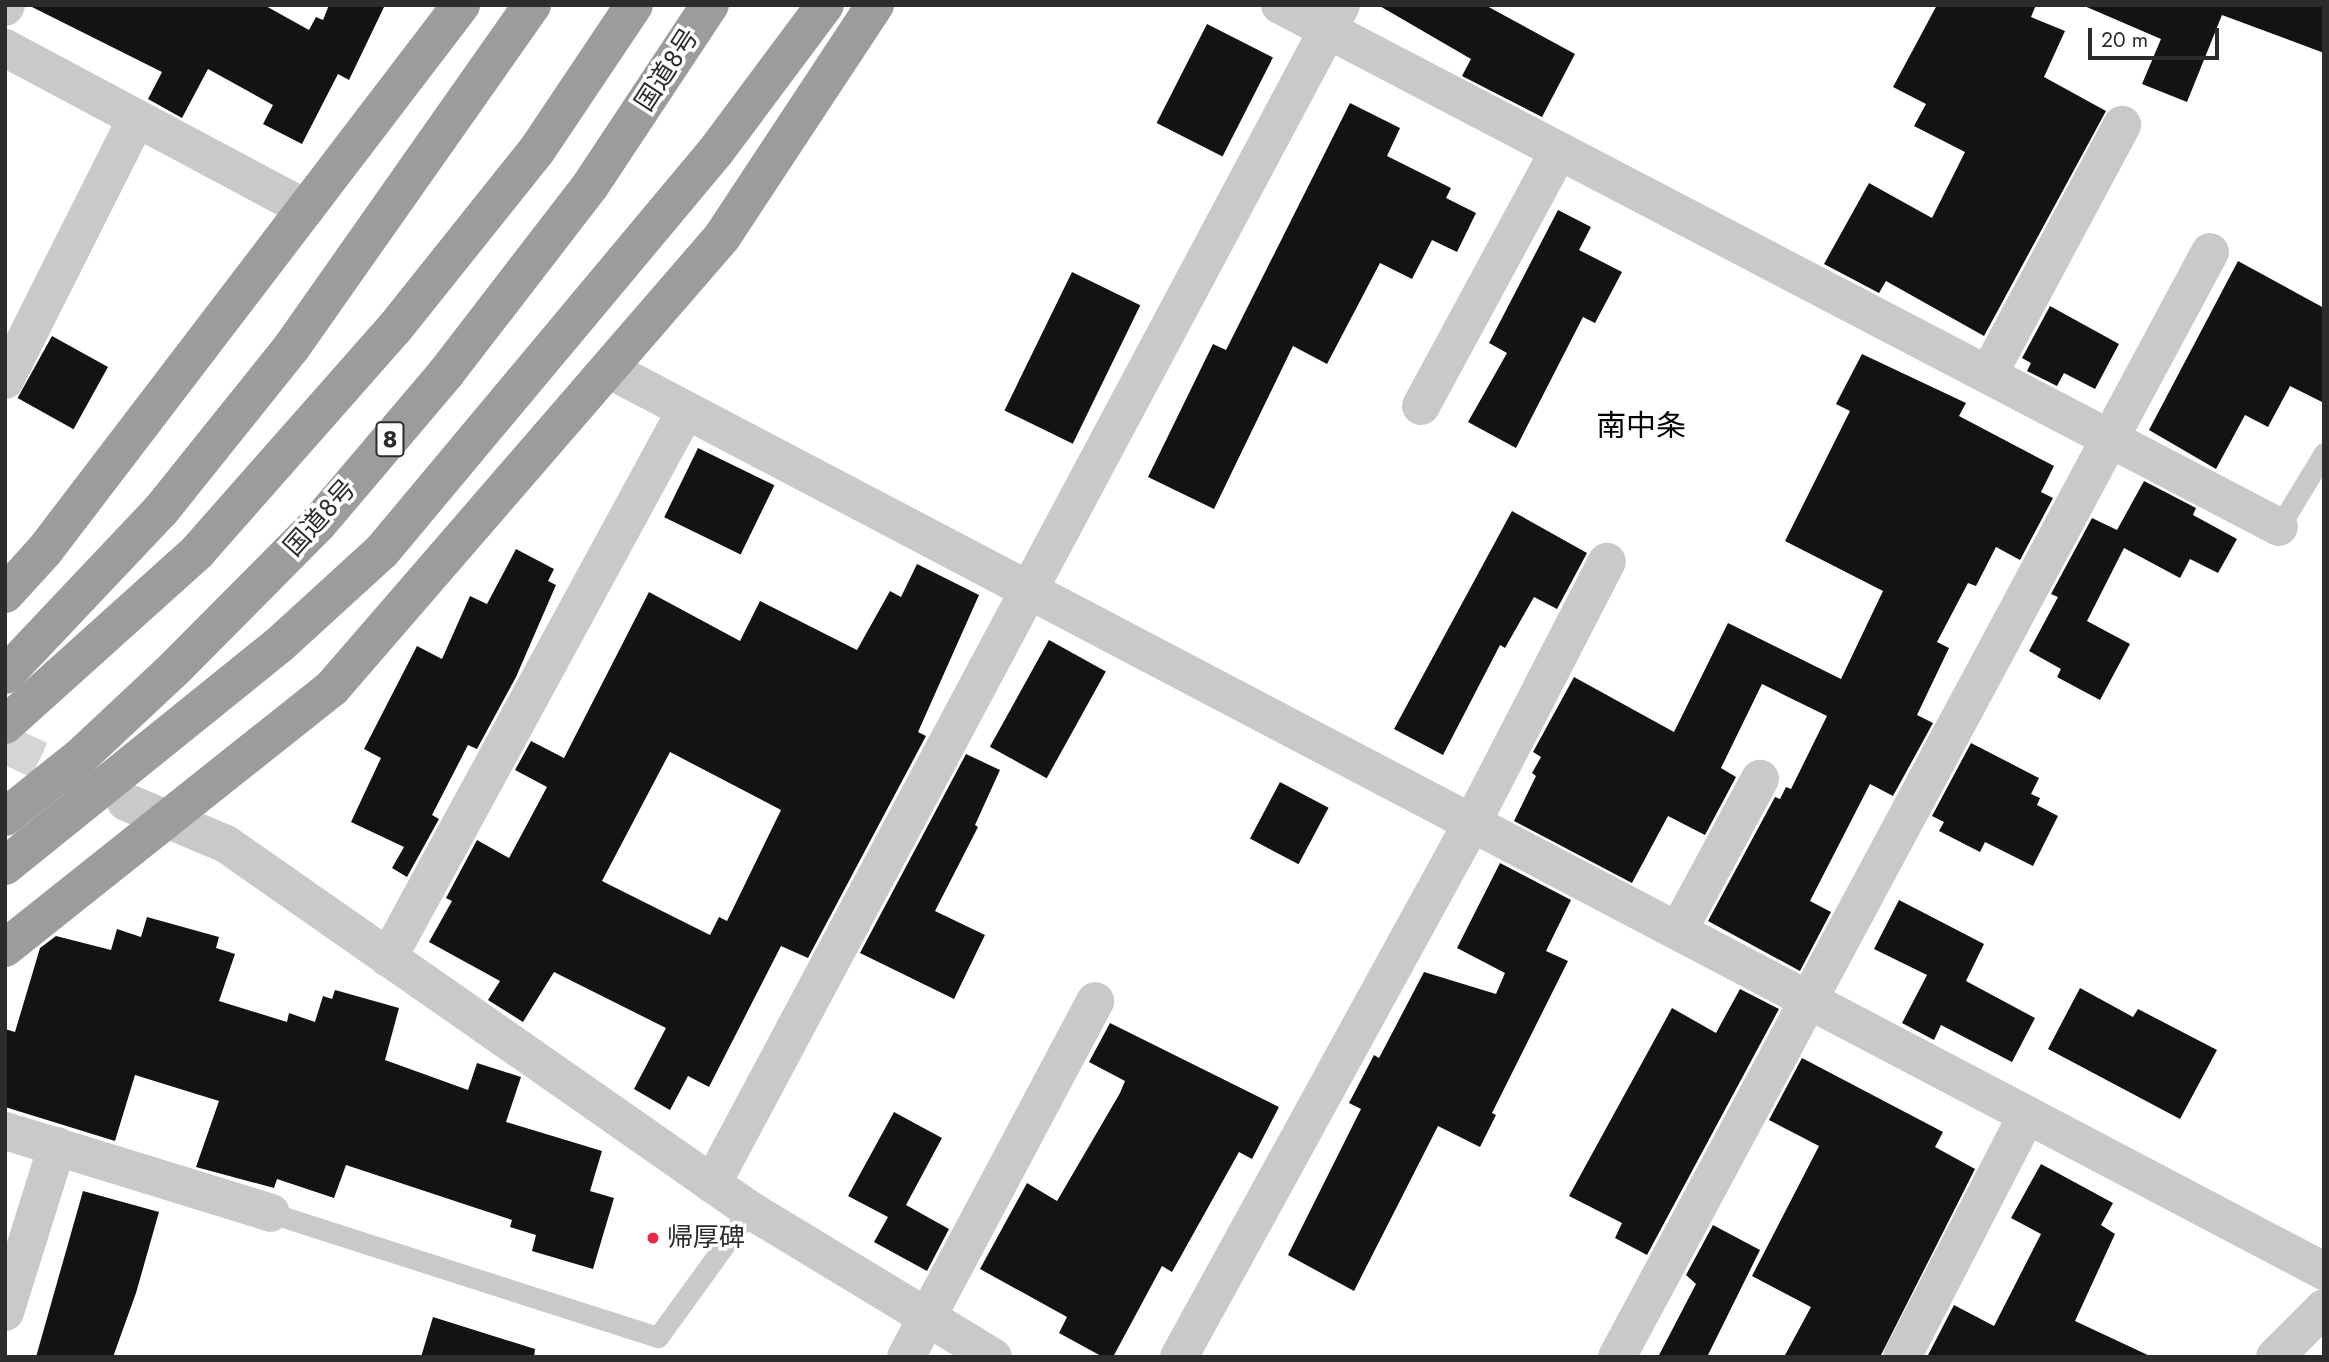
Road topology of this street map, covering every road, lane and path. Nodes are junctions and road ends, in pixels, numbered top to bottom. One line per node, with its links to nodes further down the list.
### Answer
1 (460, 5): 13 (highway)
2 (532, 5): 26 (highway)
3 (634, 5): 27 (highway)
4 (710, 5): 30 (highway, 国道8号 / 8)
5 (825, 5): 33 (highway)
6 (875, 5): 15 (highway)
7 (1280, 5): 8 (street)
8 (1335, 18): 12 (street); 24 (street)
9 (5, 48): 10 (street)
10 (137, 118): 13 (street); 17 (street)
11 (2122, 125): 16 (street)
12 (1559, 151): 16 (street); 18 (street)
13 (306, 209): 25 (highway)
14 (2210, 252): 20 (street)
15 (610, 370): 19 (street); 31 (highway)
16 (1988, 375): 20 (street)
17 (5, 380)
18 (1422, 406)
19 (686, 410): 24 (street); 36 (street)
20 (2109, 438): 22 (street); 37 (street)
21 (2324, 453): 22 (lane)
22 (2280, 527)
23 (1607, 562): 32 (street)
24 (1031, 591): 32 (street); 42 (street)
25 (5, 594)
26 (5, 675)
27 (5, 725)
28 (1760, 779): 34 (street)
29 (126, 802): 31 (street)
30 (5, 817)
31 (167, 821): 35 (highway); 36 (street)
32 (1472, 823): 34 (street); 51 (street)
33 (5, 866)
34 (1678, 931): 37 (street)
35 (5, 948)
36 (388, 958): 42 (street)
37 (1808, 1000): 39 (street); 52 (street)
38 (1095, 1001): 48 (street)
39 (2028, 1115): 45 (street); 53 (street)
40 (5, 1131): 41 (street)
41 (57, 1146): 44 (street); 47 (street)
42 (712, 1184): 43 (street)
43 (750, 1210): 44 (lane); 48 (street)
44 (271, 1213)
45 (2324, 1271)
46 (2324, 1308): 54 (street)
47 (5, 1312)
48 (930, 1318): 49 (street); 50 (street)
49 (906, 1357)
50 (993, 1357)
51 (1179, 1357)
52 (1617, 1357)
53 (1902, 1357)
54 (2275, 1357)

